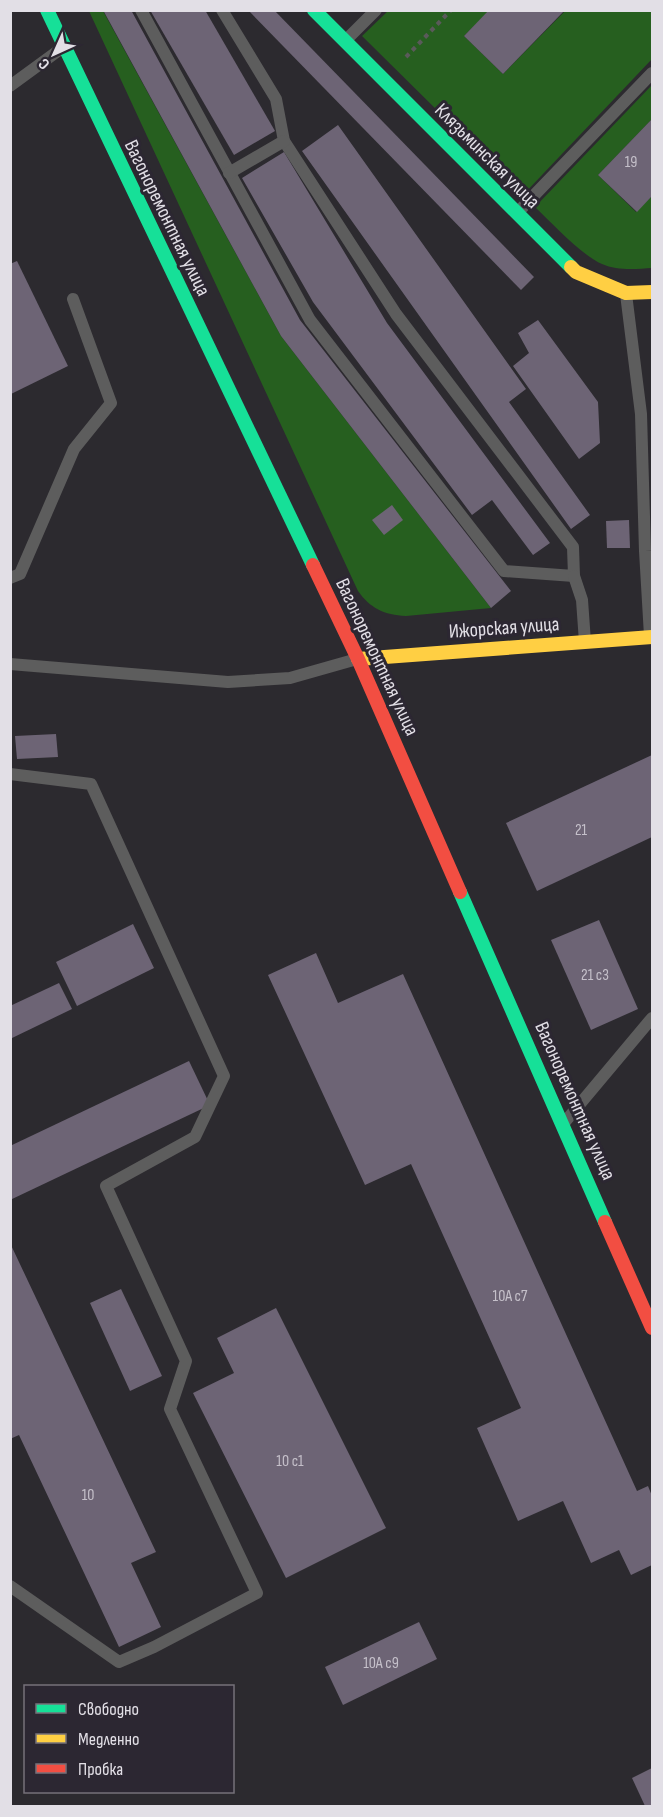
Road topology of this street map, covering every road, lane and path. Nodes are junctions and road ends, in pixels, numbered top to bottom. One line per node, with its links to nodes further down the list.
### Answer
1 (47, 10): 8 (street, Вагоноремонтная улица)
2 (141, 10): 13 (lane)
3 (222, 10): 12 (lane)
4 (314, 10): 7 (street, Клязьминская улица)
5 (376, 10): 7 (lane)
6 (451, 10): 9 (path)
7 (345, 41): 14 (street, Клязьминская улица)
8 (63, 48): 11 (lane); 23 (street, Вагоноремонтная улица)
9 (406, 57)
10 (652, 72): 14 (lane)
11 (10, 86)
12 (284, 141): 13 (lane); 19 (lane)
13 (229, 173): 19 (lane)
14 (517, 213): 16 (street, Клязьминская улица)
15 (652, 292): 16 (street, Клязьминская улица)
16 (626, 293): 18 (lane)
17 (73, 299): 20 (lane)
18 (649, 551): 21 (lane)
19 (574, 576): 22 (lane)
20 (10, 578)
21 (652, 637): 22 (street, Ижорская улица)
22 (585, 642): 23 (street, Ижорская улица)
23 (358, 659): 24 (lane); 27 (street, Вагоноремонтная улица)
24 (10, 664)
25 (10, 774): 29 (lane)
26 (652, 1018): 27 (lane)
27 (564, 1124): 28 (street, Вагоноремонтная улица)
28 (652, 1328)
29 (10, 1586)

